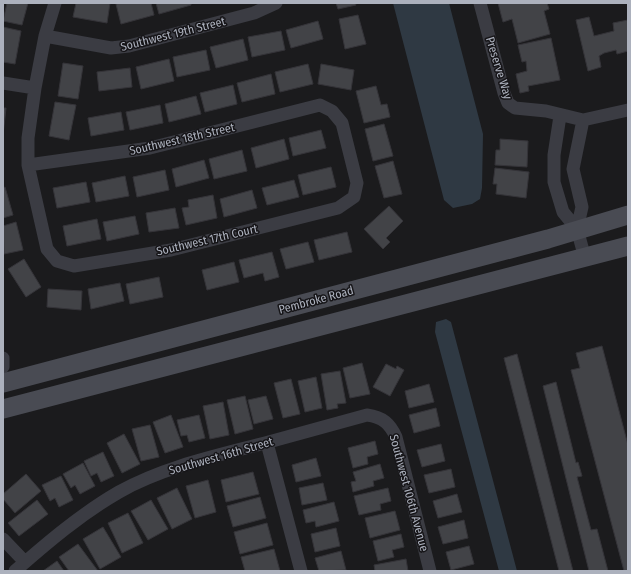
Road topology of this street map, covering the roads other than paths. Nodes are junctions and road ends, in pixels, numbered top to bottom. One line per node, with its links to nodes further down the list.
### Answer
1 (55, 3): 4 (street)
2 (276, 3): 4 (street, Southwest 19th Street)
3 (480, 3): 8 (street, Preserve Way)
4 (45, 36): 6 (street)
5 (3, 83): 6 (street)
6 (35, 88): 12 (street)
7 (628, 110): 9 (street, Preserve Way)
8 (560, 116): 9 (street, Preserve Way); 10 (street)
9 (583, 120): 11 (street)
10 (554, 155): 11 (street); 15 (street)
11 (575, 158): 15 (street)
12 (28, 165): 13 (street, Southwest 18th Street); 13 (street, Southwest 17th Court)
13 (354, 197)
14 (628, 215): 15 (main road, Pembroke Road)
15 (576, 229): 17 (street); 20 (main road, Pembroke Road)
16 (628, 246): 17 (main road)
17 (585, 258): 21 (main road)
18 (3, 358): 19 (street)
19 (3, 367)
20 (3, 382)
21 (4, 407)
22 (382, 419): 23 (street, Southwest 16th Street); 27 (street, Southwest 106th Avenue)
23 (267, 442): 25 (street, Southwest 16th Street); 26 (street)
24 (3, 539): 25 (street)
25 (20, 567)
26 (301, 571)
27 (430, 571)

